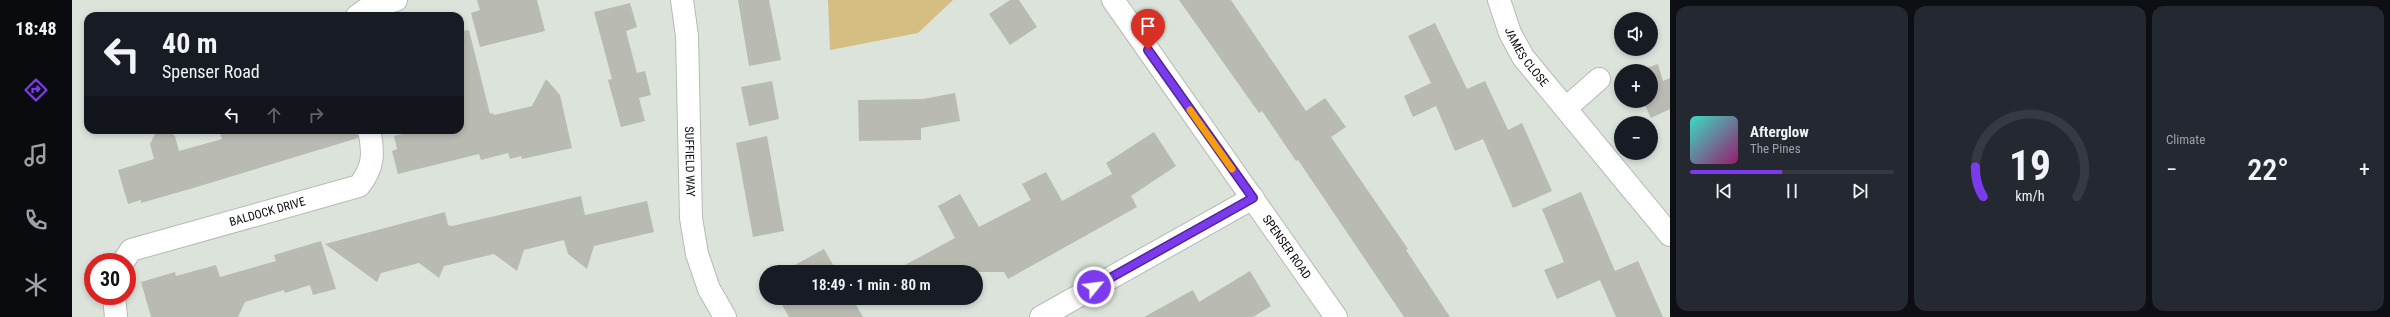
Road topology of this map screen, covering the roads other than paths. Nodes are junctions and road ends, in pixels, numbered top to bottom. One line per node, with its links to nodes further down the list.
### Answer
1 (396, 0): 5 (street)
2 (682, 0): 14 (street, SUFFIELD WAY)
3 (1113, 0): 9 (street, SPENSER ROAD)
4 (1499, 0): 7 (street, JAMES CLOSE)
5 (363, 12)
6 (1599, 79): 7 (street)
7 (1566, 108): 10 (street, JAMES CLOSE)
8 (370, 134): 11 (street, BALDOCK DRIVE)
9 (1253, 198): 15 (street); 16 (street, SPENSER ROAD)
10 (1670, 235)
11 (129, 253)
12 (115, 305): 13 (street)
13 (116, 317)
14 (725, 317)
15 (1041, 317)
16 (1336, 317)

